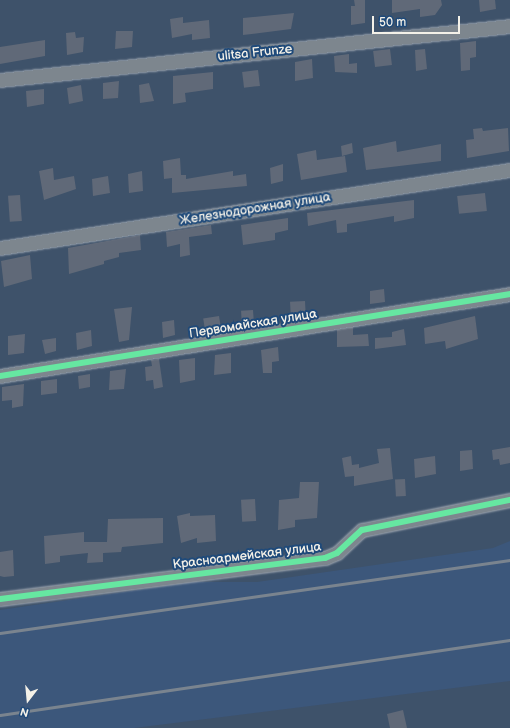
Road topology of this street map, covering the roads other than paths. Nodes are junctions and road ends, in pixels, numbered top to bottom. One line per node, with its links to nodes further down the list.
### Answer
1 (510, 26): 2 (street, ulitsa Frunze)
2 (0, 80)
3 (510, 170): 4 (street, Железнодорожная улица)
4 (0, 248)
5 (510, 294): 6 (street, Первомайская улица)
6 (0, 376)
7 (510, 500): 8 (street, Красноармейская улица)
8 (0, 599)

